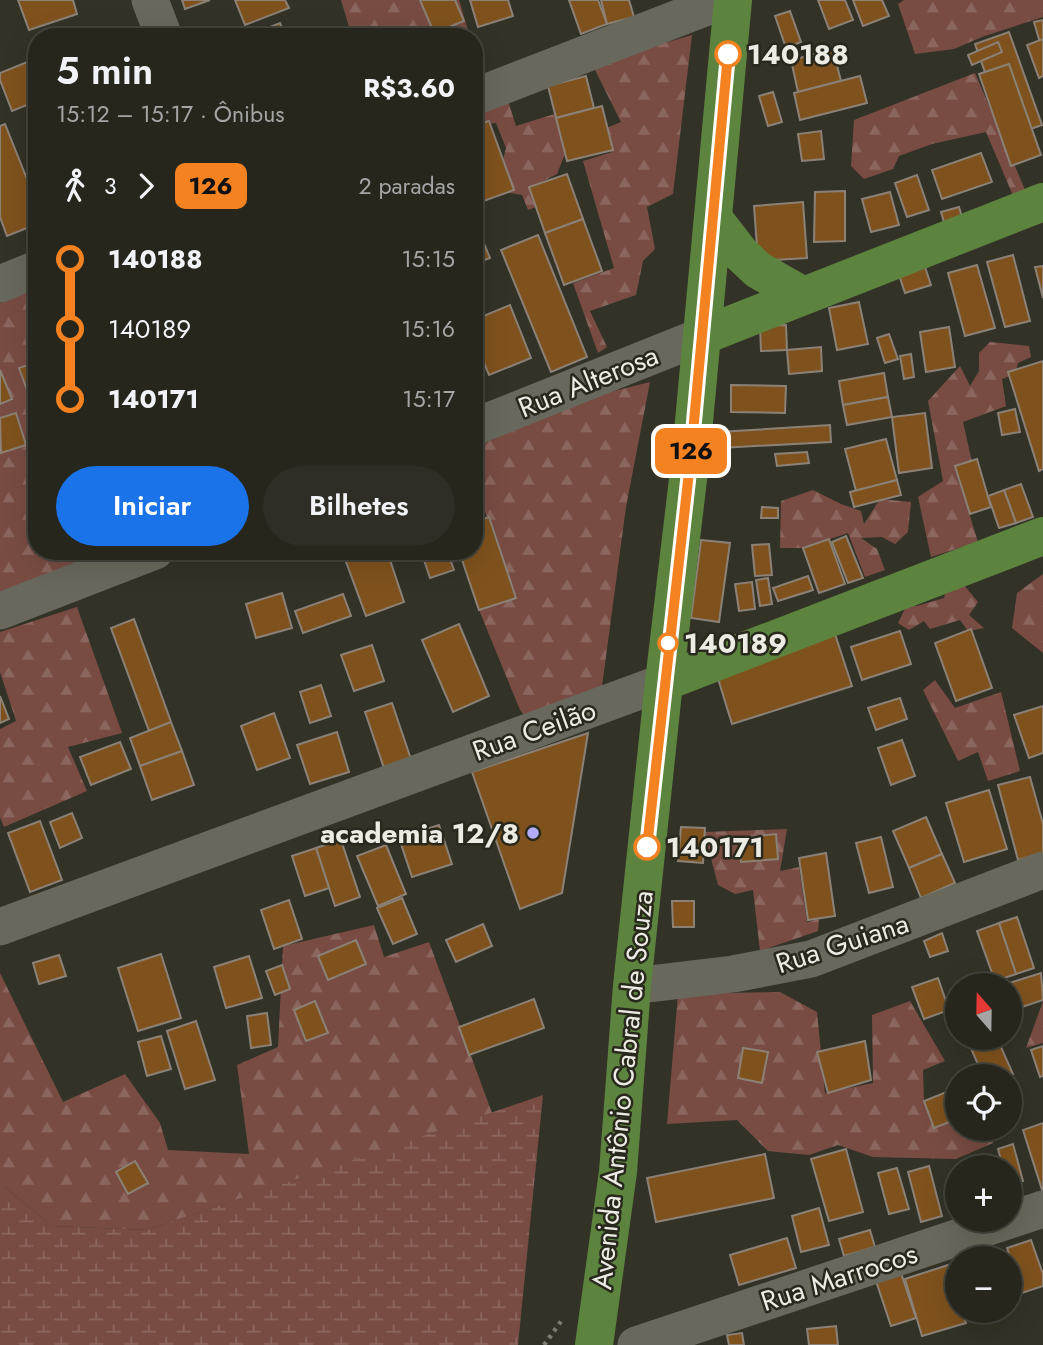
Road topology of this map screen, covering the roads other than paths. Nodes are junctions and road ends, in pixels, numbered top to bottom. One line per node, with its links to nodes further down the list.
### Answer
1 (150, 0): 4 (street)
2 (725, 0): 5 (street)
3 (733, 0): 7 (main road, Avenida Antônio Cabral de Souza)
4 (161, 28)
5 (483, 94)
6 (1043, 202): 10 (main road)
7 (713, 218): 10 (main road); 11 (main road, Avenida Antônio Cabral de Souza)
8 (28, 273): 9 (street)
9 (0, 284)
10 (802, 295): 11 (main road)
11 (702, 336): 12 (street, Rua Alterosa); 16 (main road, Avenida Antônio Cabral de Souza)
12 (483, 423)
13 (1043, 536): 16 (main road, Rua Ceilão)
14 (132, 560): 15 (street)
15 (0, 611)
16 (664, 682): 18 (street, Rua Ceilão); 19 (main road, Avenida Antônio Cabral de Souza)
17 (1043, 870): 19 (street, Rua Guiana)
18 (12, 923)
19 (632, 986): 21 (main road, Avenida Antônio Cabral de Souza)
20 (1043, 1209): 22 (street, Rua Marrocos)
21 (594, 1345)
22 (636, 1345)

